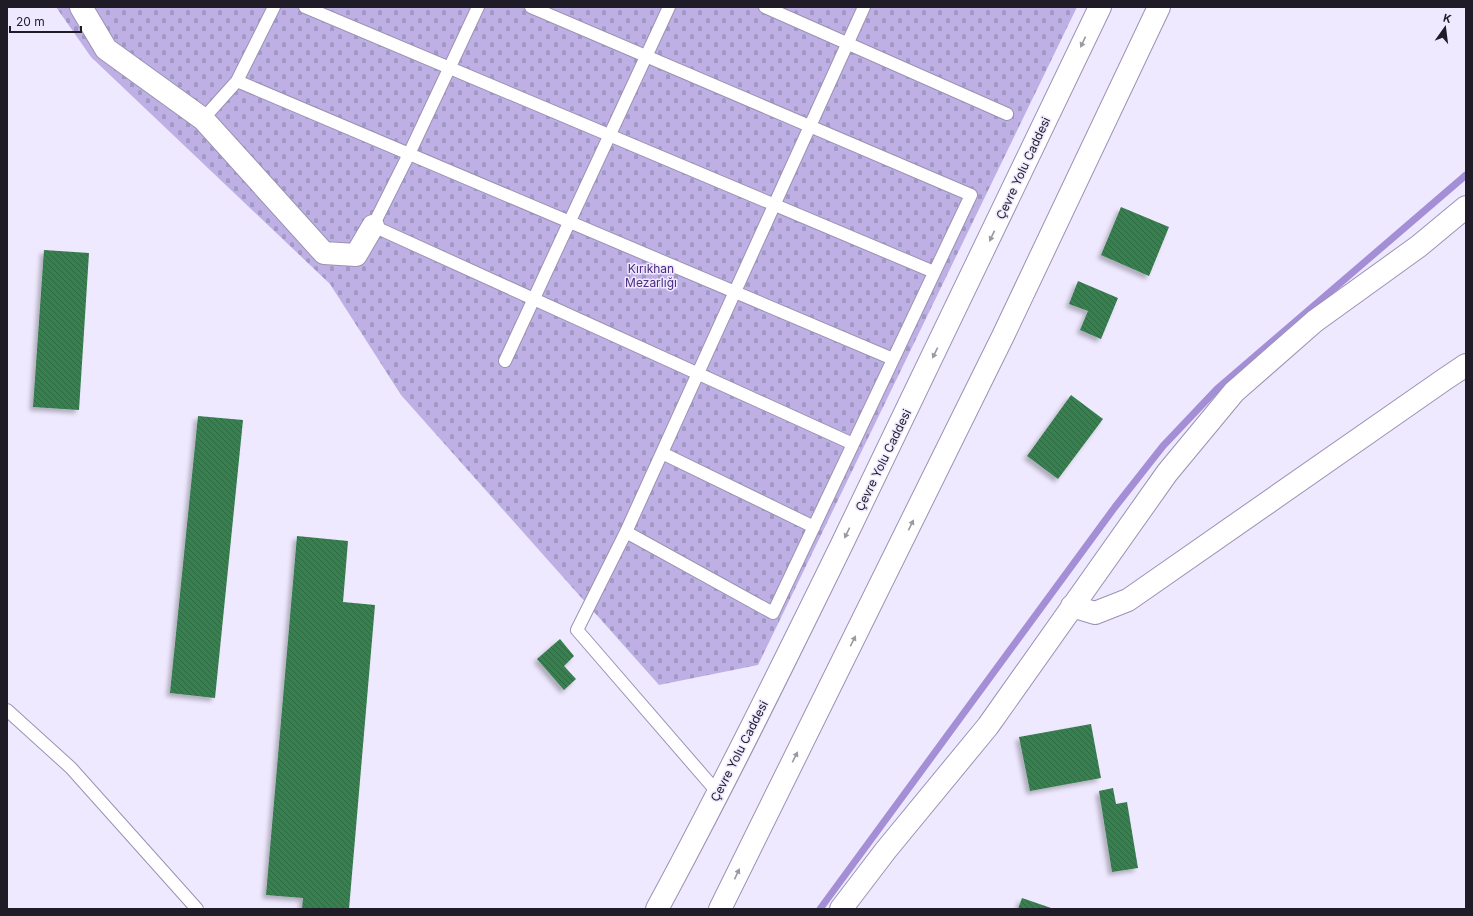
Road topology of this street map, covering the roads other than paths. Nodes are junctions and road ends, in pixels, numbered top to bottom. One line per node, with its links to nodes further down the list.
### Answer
1 (80, 7): 16 (main road)
2 (274, 7): 14 (lane)
3 (305, 7): 13 (lane)
4 (478, 7): 13 (lane)
5 (531, 7): 12 (lane)
6 (669, 7): 12 (lane)
7 (765, 7): 11 (lane)
8 (864, 7): 11 (lane)
9 (1100, 7): 37 (main road, Çevre Yolu Caddesi, one-way to 37)
10 (1159, 7): 40 (main road, one-way to 10)
11 (847, 44): 15 (lane); 17 (lane)
12 (646, 56): 17 (lane); 18 (lane)
13 (449, 68): 18 (lane); 19 (lane)
14 (236, 81): 16 (lane); 19 (lane)
15 (1007, 114)
16 (203, 118): 23 (main road)
17 (810, 126): 20 (lane); 24 (lane)
18 (609, 136): 20 (lane); 22 (lane)
19 (409, 154): 22 (lane); 23 (lane)
20 (774, 205): 24 (lane); 25 (lane)
21 (1466, 207): 35 (main road)
22 (570, 222): 25 (lane); 26 (lane)
23 (374, 226): 26 (lane)
24 (934, 272): 27 (lane)
25 (735, 292): 27 (lane); 30 (lane)
26 (534, 299): 28 (lane); 30 (lane)
27 (893, 359): 31 (lane)
28 (506, 361)
29 (1466, 365): 35 (main road)
30 (698, 373): 31 (lane); 32 (lane)
31 (853, 444): 33 (lane)
32 (662, 453): 33 (lane); 34 (lane)
33 (814, 527): 34 (lane)
34 (626, 532): 37 (lane)
35 (1072, 606): 41 (main road)
36 (7, 710): 38 (lane)
37 (718, 793): 39 (main road, Çevre Yolu Caddesi)
38 (197, 909)
39 (657, 909)
40 (720, 909)
41 (841, 909)

